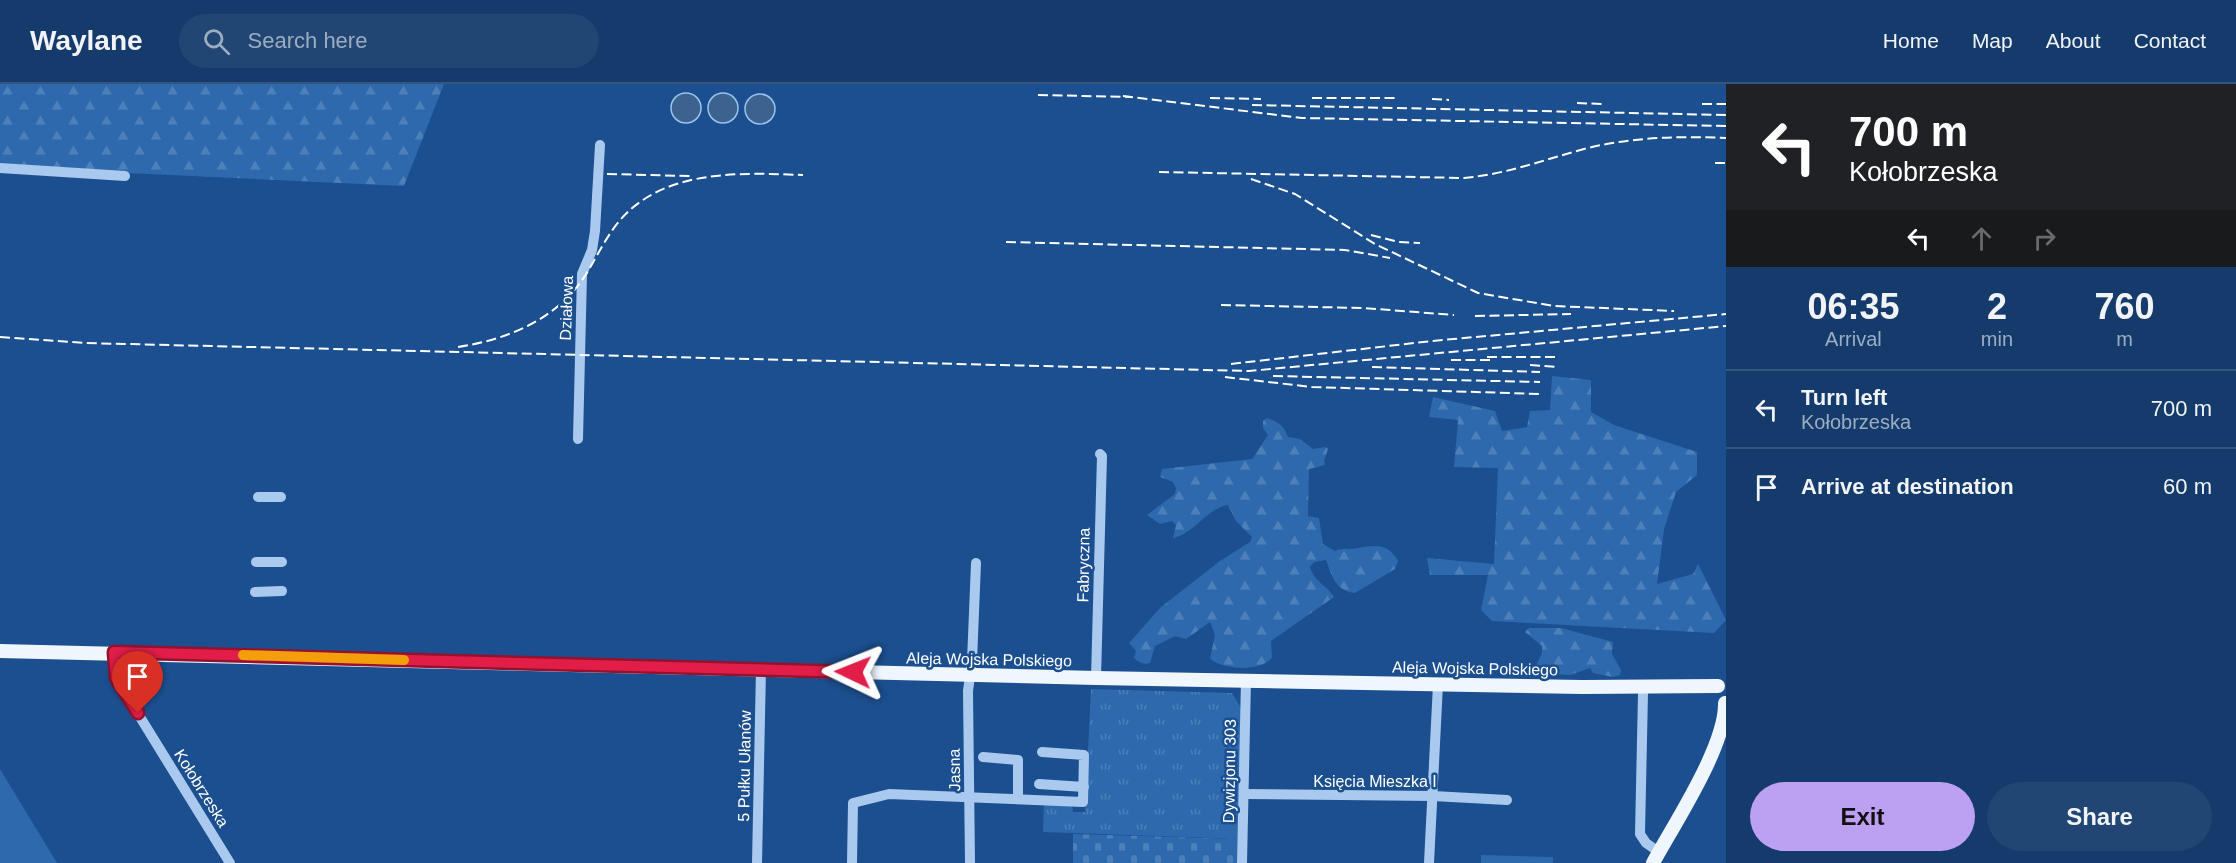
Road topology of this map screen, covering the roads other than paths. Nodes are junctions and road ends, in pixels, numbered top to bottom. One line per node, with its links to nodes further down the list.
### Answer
1 (600, 145): 4 (street, Działowa)
2 (0, 168): 3 (street)
3 (125, 176)
4 (578, 439)
5 (1100, 454): 17 (street, Fabryczna)
6 (258, 497): 7 (street)
7 (280, 497)
8 (256, 562): 9 (street)
9 (282, 562)
10 (976, 563): 16 (street, Jasna)
11 (255, 591): 12 (street)
12 (282, 591)
13 (0, 651): 14 (main road, Aleja Wojska Polskiego)
14 (114, 652): 15 (main road, Aleja Wojska Polskiego); 35 (street, Kołobrzeska)
15 (760, 669): 16 (main road, Aleja Wojska Polskiego); 34 (street, 5 Pułku Ułanów)
16 (969, 675): 17 (main road, Aleja Wojska Polskiego); 29 (street, Jasna)
17 (1096, 678): 18 (main road, Aleja Wojska Polskiego)
18 (1246, 680): 19 (main road, Aleja Wojska Polskiego); 28 (street, Dywizjonu 303)
19 (1438, 684): 20 (main road, Aleja Wojska Polskiego); 30 (street)
20 (1582, 687): 21 (main road, Aleja Wojska Polskiego); 22 (main road, Aleja Wojska Polskiego)
21 (1643, 693): 22 (main road, Aleja Wojska Polskiego); 33 (street)
22 (1723, 693): 33 (main road)
23 (1726, 746): 33 (main road)
24 (1042, 752): 27 (street)
25 (983, 757): 31 (street)
26 (1039, 784): 27 (street)
27 (1084, 787): 31 (street)
28 (1244, 794): 30 (street, Księcia Mieszka I); 38 (street, Dywizjonu 303)
29 (968, 795): 31 (street); 36 (street); 37 (street, Jasna)
30 (1433, 796): 32 (street, Księcia Mieszka I); 39 (street)
31 (1018, 798)
32 (1507, 800)
33 (1658, 859)
34 (754, 862)
35 (230, 863)
36 (852, 863)
37 (970, 863)
38 (1242, 863)
39 (1429, 863)

